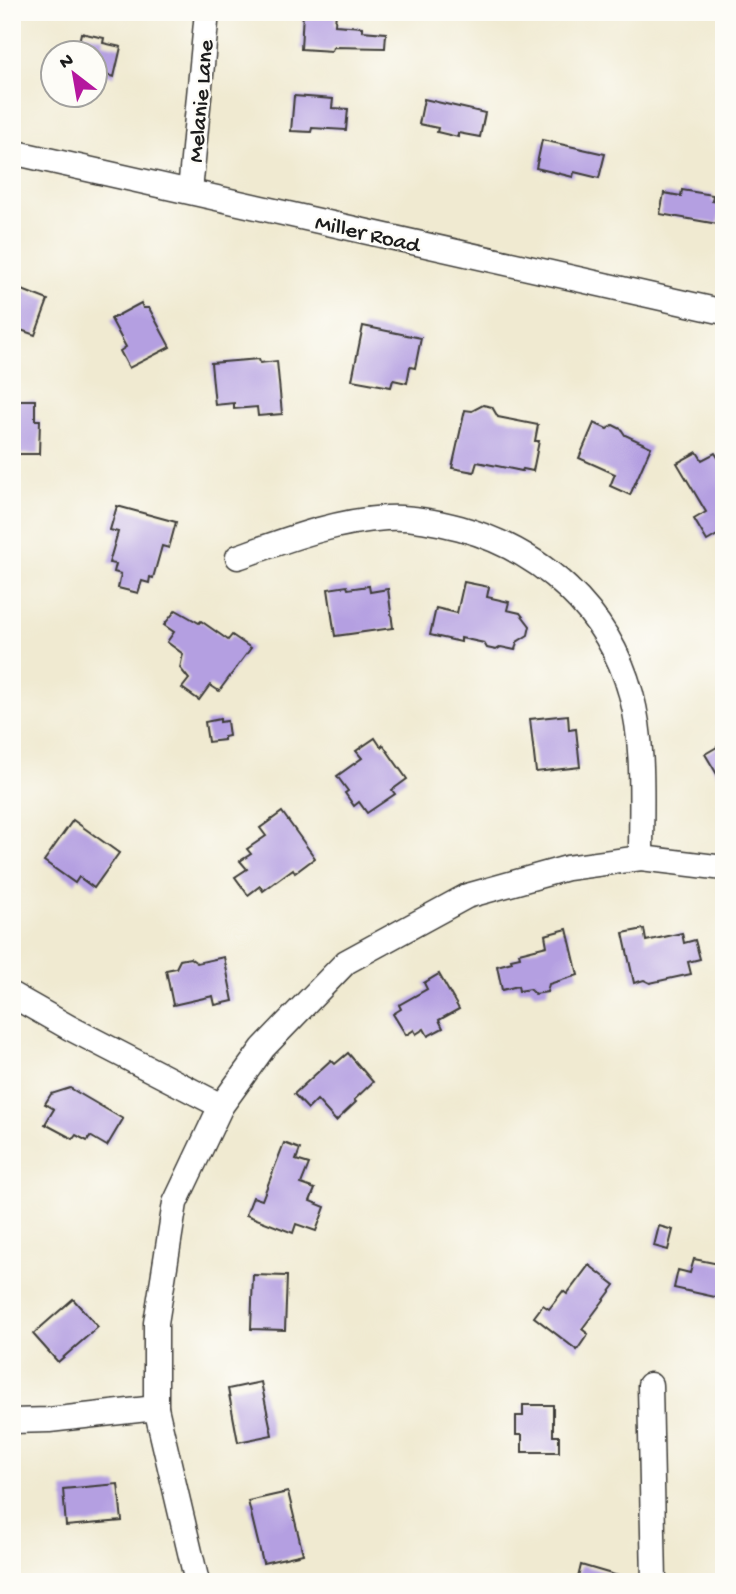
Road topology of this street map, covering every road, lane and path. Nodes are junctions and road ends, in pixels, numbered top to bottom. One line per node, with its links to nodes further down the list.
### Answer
1 (207, 12): 3 (street, Melanie Lane)
2 (12, 152): 3 (street, Miller Road)
3 (190, 191): 4 (street, Miller Road)
4 (724, 312)
5 (238, 557): 6 (street)
6 (641, 858): 7 (street); 9 (street)
7 (724, 868)
8 (12, 995): 9 (street)
9 (221, 1106): 11 (street)
10 (650, 1385): 14 (street)
11 (156, 1408): 12 (street); 13 (street)
12 (12, 1421)
13 (197, 1582)
14 (654, 1582)

